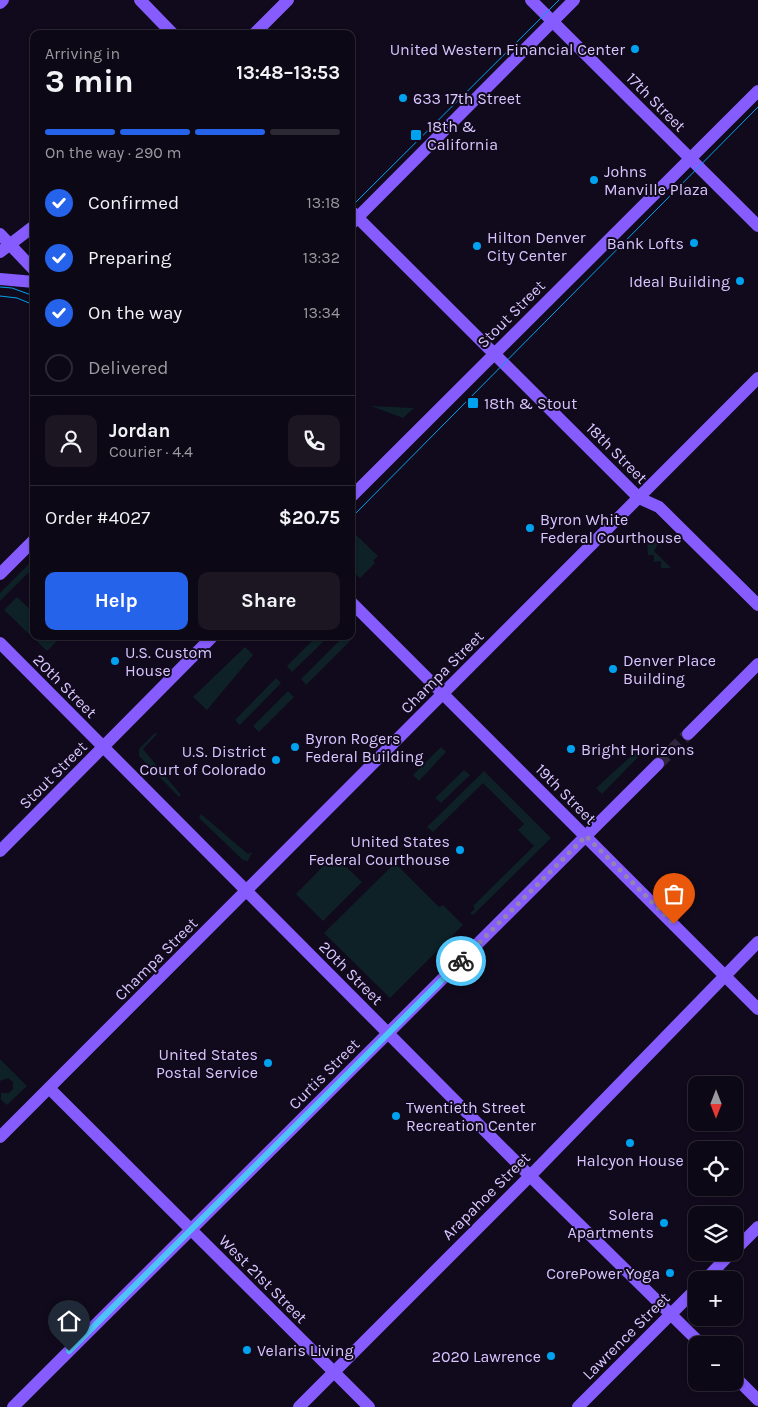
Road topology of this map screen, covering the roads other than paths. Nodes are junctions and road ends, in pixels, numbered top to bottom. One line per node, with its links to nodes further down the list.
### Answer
1 (3, 0): 6 (main road)
2 (140, 0): 8 (main road)
3 (288, 0): 9 (main road)
4 (531, 0): 7 (main road, 17th Street)
5 (574, 0): 7 (main road)
6 (0, 3)
7 (553, 22): 11 (main road, 17th Street); 12 (main road)
8 (169, 30)
9 (258, 30)
10 (758, 91): 11 (main road, Stout Street)
11 (690, 158): 14 (main road, 17th Street); 21 (main road, Stout Street)
12 (355, 215)
13 (355, 219): 21 (main road, 18th Street)
14 (758, 226)
15 (30, 229): 17 (main road)
16 (0, 234): 17 (main road)
17 (5, 249): 18 (main road)
18 (30, 267)
19 (0, 279): 20 (main road)
20 (30, 282)
21 (494, 354): 23 (main road, Stout Street); 24 (main road, 18th Street)
22 (758, 378): 24 (main road, Champa Street)
23 (355, 493)
24 (639, 498): 27 (main road, 18th Street); 32 (main road, Champa Street)
25 (30, 544): 26 (main road)
26 (0, 574)
27 (758, 605)
28 (355, 606): 32 (main road, 19th Street)
29 (209, 640): 34 (main road, Stout Street)
30 (0, 643): 34 (main road, 20th Street)
31 (758, 664): 33 (main road)
32 (443, 694): 36 (main road, 19th Street); 38 (main road, Champa Street)
33 (688, 734)
34 (103, 747): 37 (main road, Stout Street); 38 (main road, 20th Street)
35 (658, 764): 36 (main road, Curtis Street)
36 (586, 836): 40 (main road, 19th Street); 42 (main road, Curtis Street)
37 (0, 851)
38 (246, 891): 42 (main road, 20th Street); 43 (main road, Champa Street)
39 (758, 942): 40 (main road, Arapahoe Street)
40 (725, 975): 41 (main road, 19th Street); 45 (main road, Arapahoe Street)
41 (758, 1009)
42 (388, 1033): 45 (main road, 20th Street); 47 (main road, Curtis Street)
43 (49, 1088): 44 (main road, Champa Street); 47 (main road, West 21st Street)
44 (0, 1137)
45 (530, 1176): 52 (main road, 20th Street); 54 (main road, Arapahoe Street)
46 (758, 1227): 48 (main road)
47 (191, 1230): 54 (main road, West 21st Street); 57 (main road, Curtis Street)
48 (743, 1242)
49 (724, 1261): 50 (main road)
50 (714, 1271)
51 (688, 1297): 52 (main road, Lawrence Street)
52 (671, 1314): 53 (main road, 20th Street); 60 (main road, Lawrence Street)
53 (693, 1336)
54 (334, 1372): 58 (main road, Arapahoe Street); 59 (main road, West 21st Street)
55 (743, 1385): 56 (main road)
56 (758, 1400)
57 (14, 1407)
58 (298, 1407)
59 (369, 1407)
60 (578, 1407)

